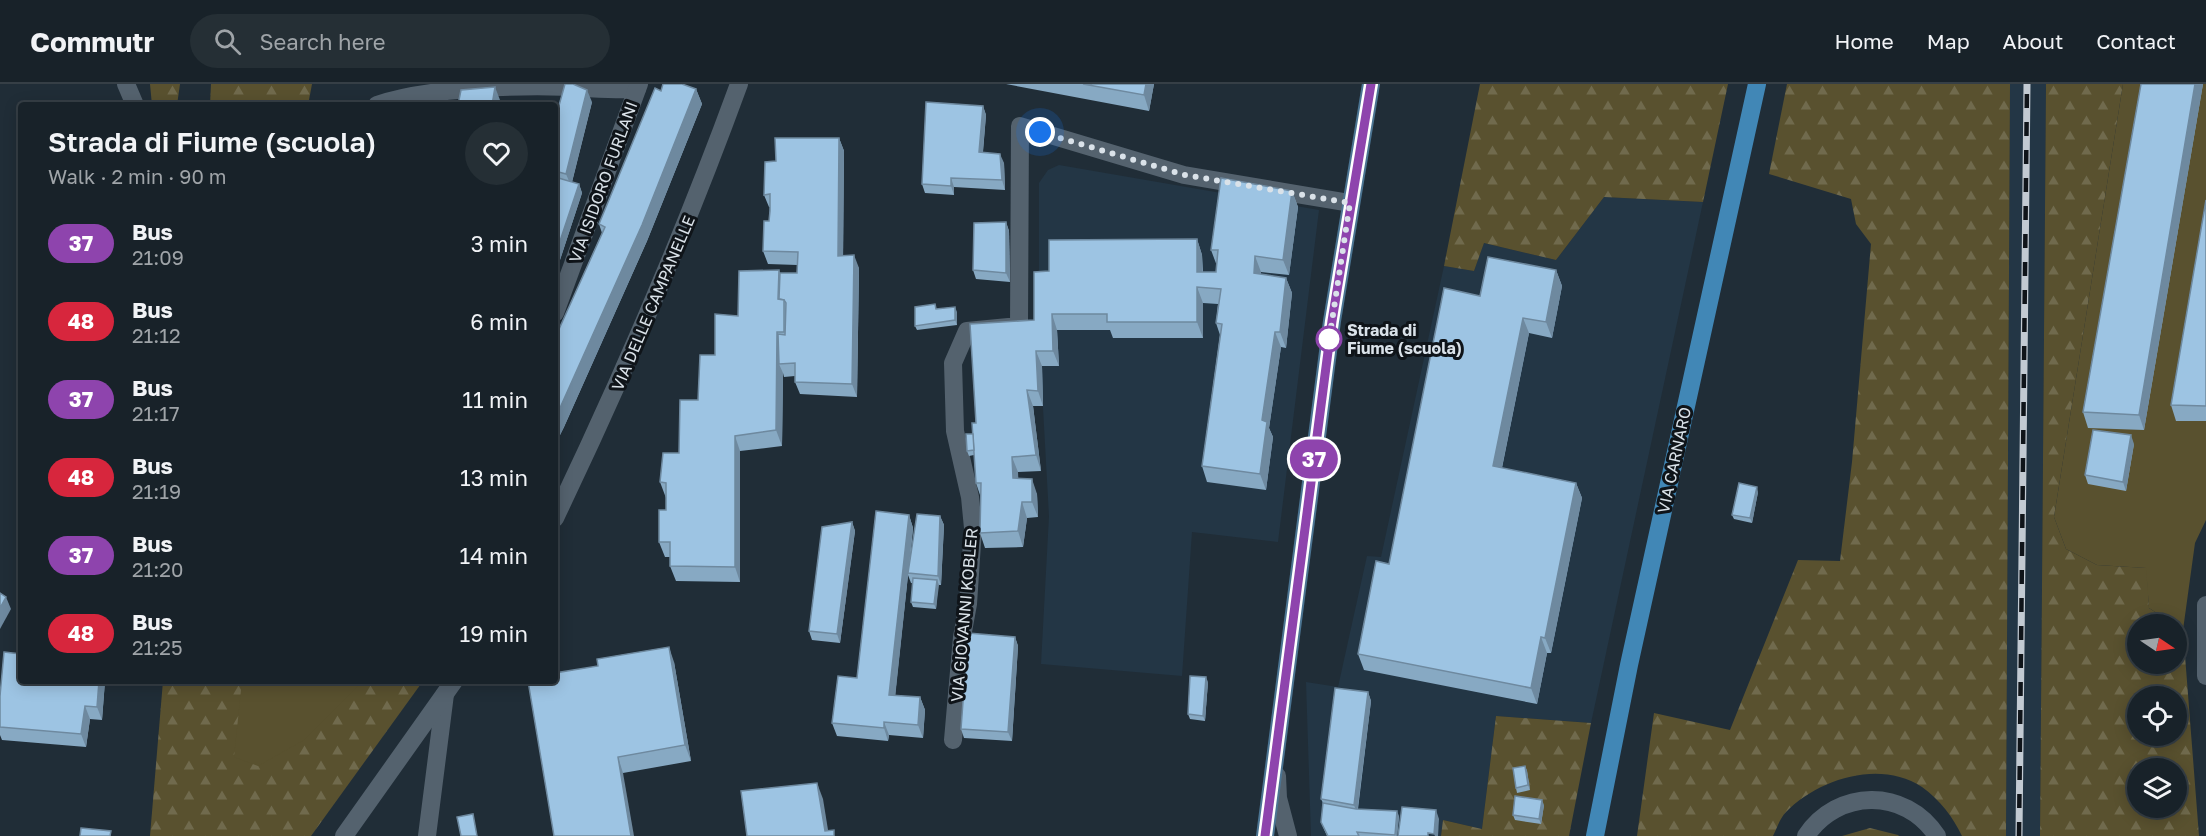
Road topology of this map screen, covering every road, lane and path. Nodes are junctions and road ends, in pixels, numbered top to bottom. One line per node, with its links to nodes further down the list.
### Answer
1 (126, 84): 6 (street)
2 (739, 84): 10 (street, VIA DELLE CAMPANELLE)
3 (1371, 84): 8 (main road)
4 (1757, 84): 16 (main road, VIA CARNARO)
5 (638, 87): 7 (street); 9 (street, VIA ISIDORO FURLANI)
6 (134, 102)
7 (390, 102)
8 (1350, 203): 14 (street, VIA GIOVANNI KOBLER); 15 (main road)
9 (558, 305)
10 (558, 512)
11 (2206, 605): 12 (street)
12 (2206, 676)
13 (450, 687): 17 (street); 18 (street)
14 (953, 740)
15 (1276, 762): 19 (main road); 20 (street)
16 (1603, 793): 21 (main road, VIA CARNARO); 22 (street)
17 (344, 836)
18 (427, 836)
19 (1265, 836)
20 (1287, 836)
21 (1595, 836)
22 (1601, 836)
23 (1806, 836): 24 (street)
24 (1936, 836)

